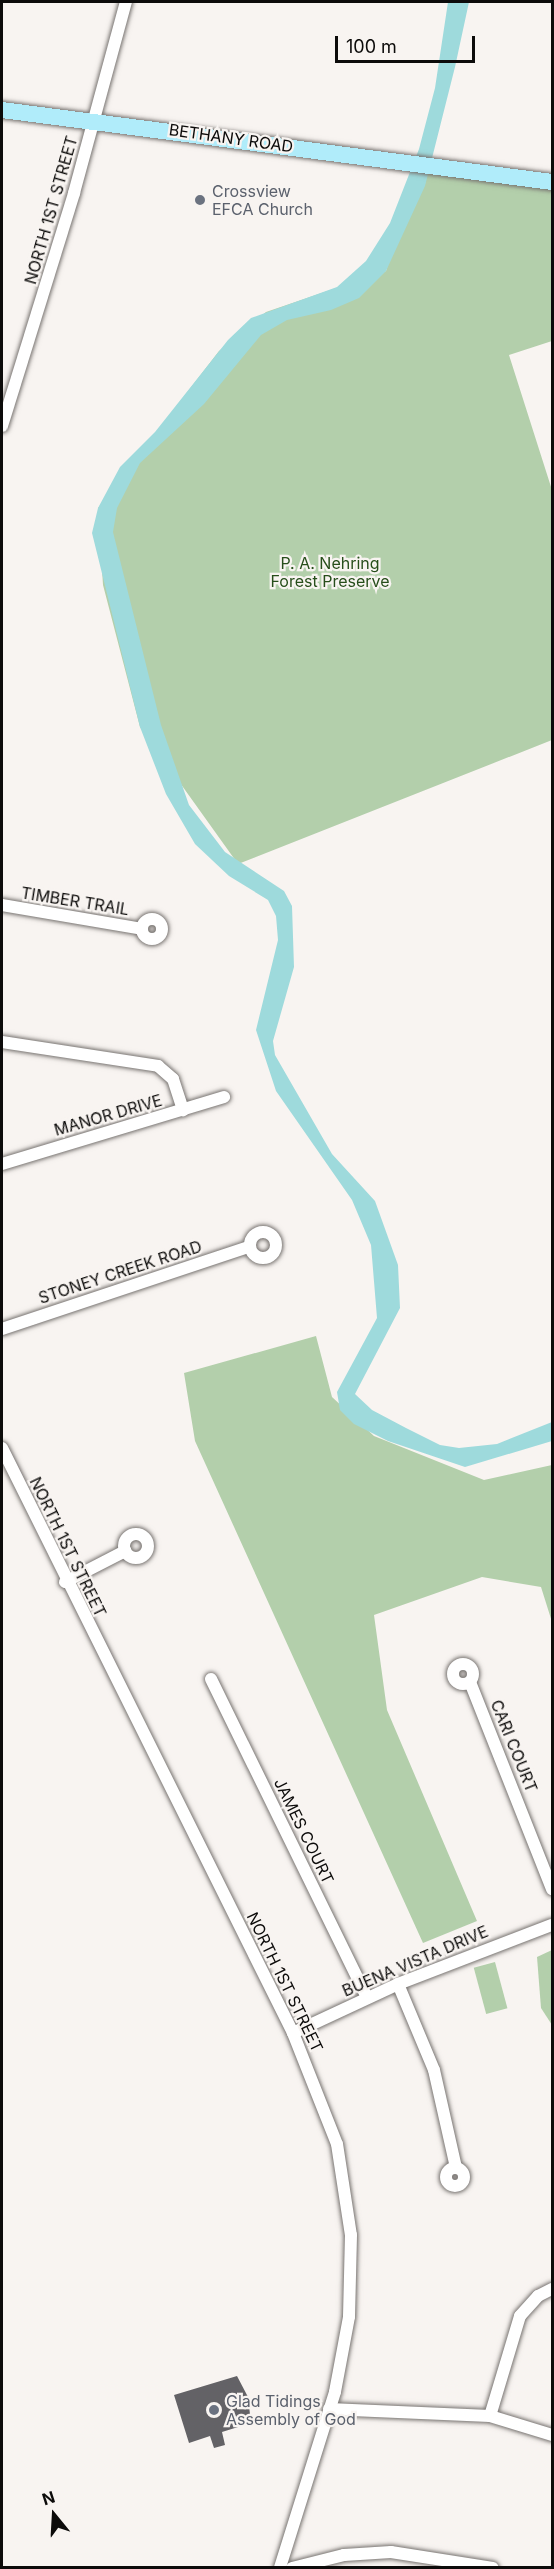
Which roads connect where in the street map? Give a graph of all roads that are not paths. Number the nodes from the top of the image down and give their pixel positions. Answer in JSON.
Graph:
{"nodes":[{"id":1,"x":126,"y":2,"type":"edge"},
{"id":2,"x":2,"y":110,"type":"edge"},
{"id":3,"x":93,"y":121,"type":"junction"},
{"id":4,"x":552,"y":182,"type":"edge"},
{"id":5,"x":2,"y":426,"type":"edge"},
{"id":6,"x":2,"y":906,"type":"edge"},
{"id":7,"x":142,"y":929,"type":"dead end"},
{"id":8,"x":2,"y":1042,"type":"edge"},
{"id":9,"x":224,"y":1097,"type":"dead end"},
{"id":10,"x":183,"y":1110,"type":"junction"},
{"id":11,"x":2,"y":1164,"type":"edge"},
{"id":12,"x":249,"y":1247,"type":"dead end"},
{"id":13,"x":2,"y":1329,"type":"edge"},
{"id":14,"x":2,"y":1448,"type":"edge"},
{"id":15,"x":125,"y":1551,"type":"dead end"},
{"id":16,"x":65,"y":1582,"type":"junction"},
{"id":17,"x":211,"y":1679,"type":"dead end"},
{"id":18,"x":470,"y":1682,"type":"dead end"},
{"id":19,"x":552,"y":1889,"type":"edge"},
{"id":20,"x":552,"y":1925,"type":"edge"},
{"id":21,"x":398,"y":1984,"type":"junction"},
{"id":22,"x":367,"y":1998,"type":"junction"},
{"id":23,"x":293,"y":2033,"type":"junction"},
{"id":24,"x":456,"y":2168,"type":"dead end"},
{"id":25,"x":552,"y":2289,"type":"edge"},
{"id":26,"x":329,"y":2409,"type":"junction"},
{"id":27,"x":489,"y":2416,"type":"junction"},
{"id":28,"x":552,"y":2435,"type":"edge"},
{"id":29,"x":280,"y":2568,"type":"edge"},
{"id":30,"x":292,"y":2568,"type":"edge"},
{"id":31,"x":493,"y":2568,"type":"edge"}],
"edges":[{"from":1,"to":3,"type":"street","name":"NORTH 1ST STREET"},
{"from":2,"to":3,"type":"main road","name":"BETHANY ROAD"},
{"from":3,"to":4,"type":"main road","name":"BETHANY ROAD"},
{"from":3,"to":5,"type":"street","name":"NORTH 1ST STREET"},
{"from":6,"to":7,"type":"street","name":"TIMBER TRAIL"},
{"from":8,"to":10,"type":"street"},
{"from":9,"to":10,"type":"street","name":"MANOR DRIVE"},
{"from":10,"to":11,"type":"street","name":"MANOR DRIVE"},
{"from":12,"to":13,"type":"street","name":"STONEY CREEK ROAD"},
{"from":14,"to":16,"type":"street","name":"NORTH 1ST STREET"},
{"from":15,"to":16,"type":"street"},
{"from":16,"to":23,"type":"street","name":"NORTH 1ST STREET"},
{"from":17,"to":22,"type":"street","name":"JAMES COURT"},
{"from":18,"to":19,"type":"street","name":"CARI COURT"},
{"from":20,"to":21,"type":"street","name":"BUENA VISTA DRIVE"},
{"from":21,"to":22,"type":"street","name":"BUENA VISTA DRIVE"},
{"from":21,"to":24,"type":"street"},
{"from":22,"to":23,"type":"street","name":"BUENA VISTA DRIVE"},
{"from":23,"to":26,"type":"street","name":"NORTH 1ST STREET"},
{"from":25,"to":27,"type":"street"},
{"from":26,"to":27,"type":"street"},
{"from":26,"to":29,"type":"street","name":"NORTH 1ST STREET"},
{"from":27,"to":28,"type":"street"},
{"from":30,"to":31,"type":"street"}]}
